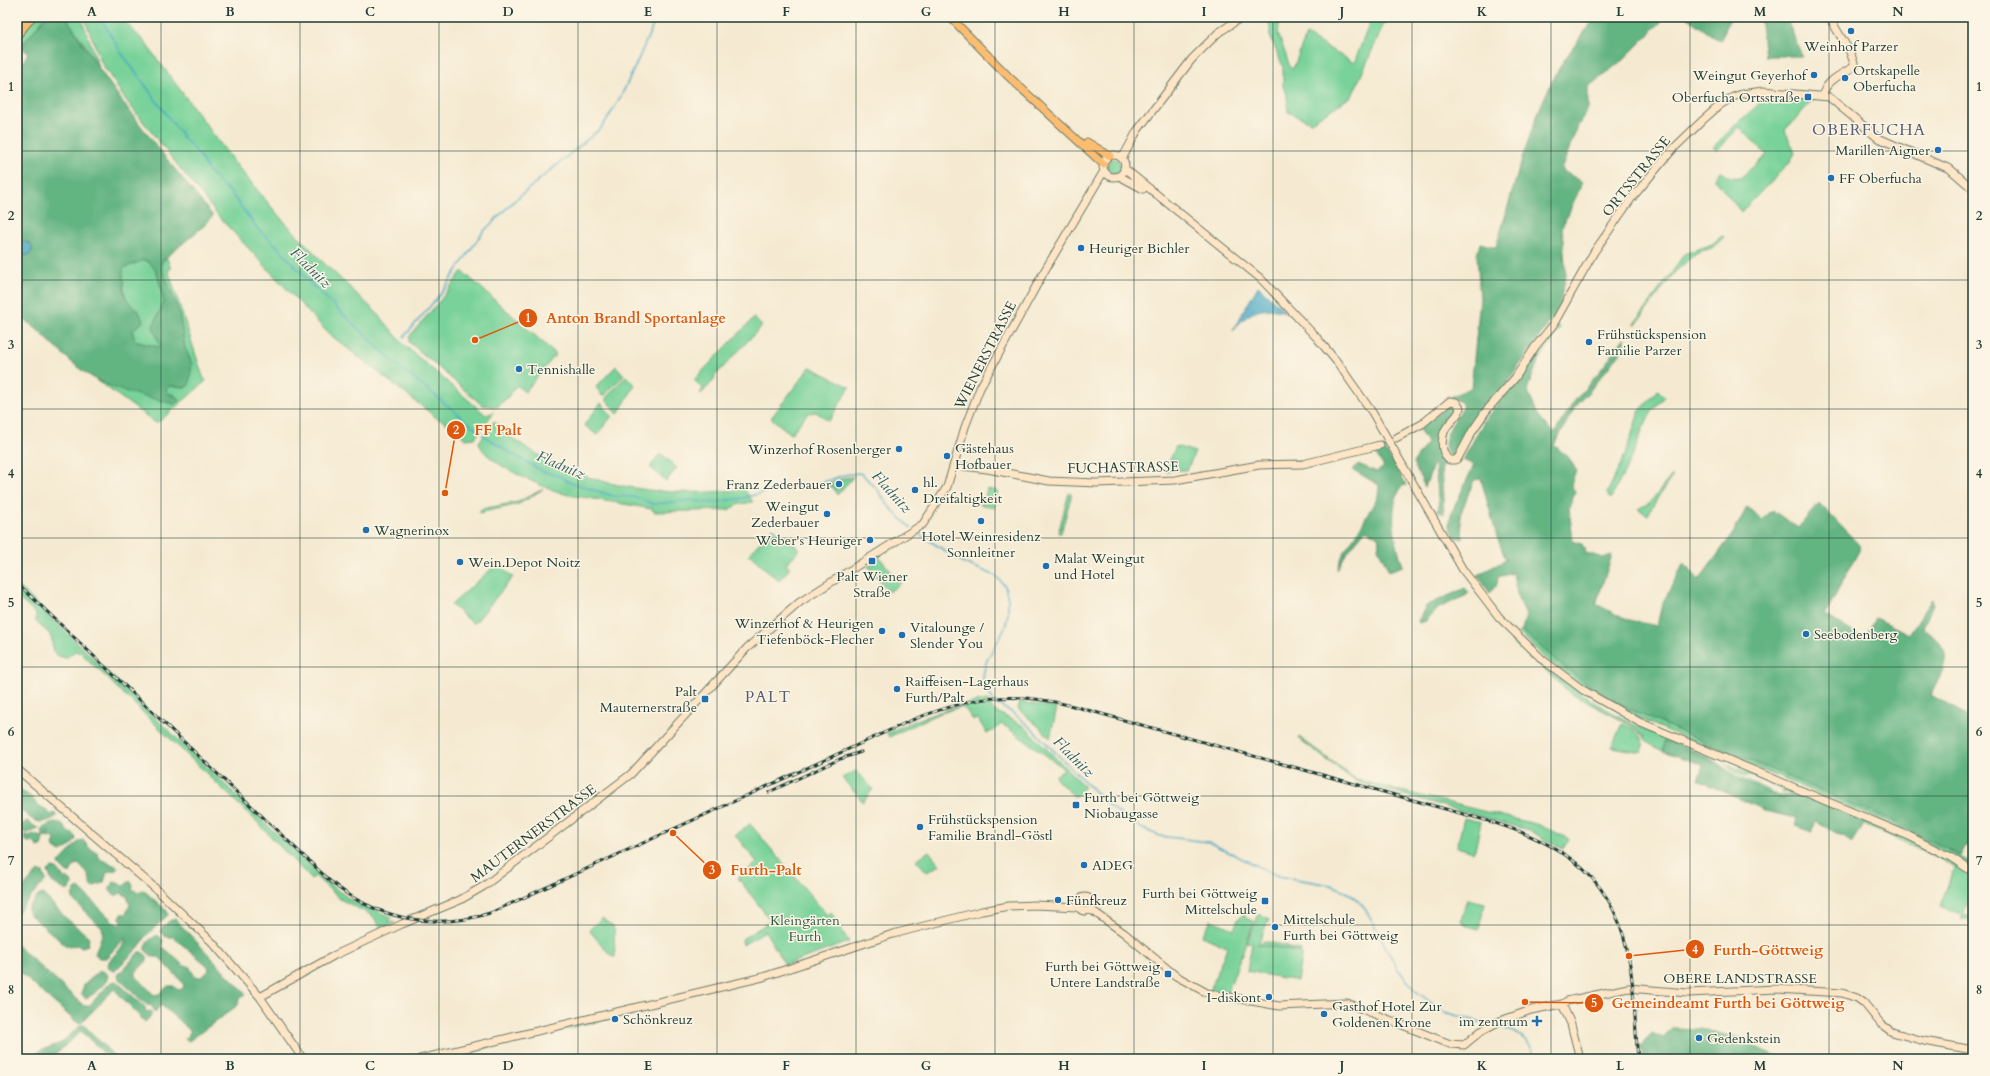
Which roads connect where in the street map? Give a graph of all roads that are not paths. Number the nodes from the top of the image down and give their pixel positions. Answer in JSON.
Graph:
{"nodes":[{"id":1,"x":31,"y":17,"type":"edge"},
{"id":2,"x":950,"y":17,"type":"edge"},
{"id":3,"x":1242,"y":17,"type":"edge"},
{"id":4,"x":1829,"y":17,"type":"edge"},
{"id":5,"x":17,"y":34,"type":"edge"},
{"id":6,"x":1823,"y":96,"type":"junction"},
{"id":7,"x":1061,"y":124,"type":"junction"},
{"id":8,"x":1116,"y":157,"type":"junction"},
{"id":9,"x":1104,"y":167,"type":"junction"},
{"id":10,"x":1124,"y":168,"type":"junction"},
{"id":11,"x":1110,"y":176,"type":"junction"},
{"id":12,"x":1119,"y":176,"type":"junction"},
{"id":13,"x":1973,"y":189,"type":"edge"},
{"id":14,"x":1162,"y":200,"type":"junction"},
{"id":15,"x":1078,"y":215,"type":"junction"},
{"id":16,"x":1396,"y":438,"type":"dead end"},
{"id":17,"x":1380,"y":445,"type":"dead end"},
{"id":18,"x":954,"y":465,"type":"junction"},
{"id":19,"x":775,"y":624,"type":"joint"},
{"id":20,"x":17,"y":769,"type":"edge"},
{"id":21,"x":1973,"y":872,"type":"edge"},
{"id":22,"x":1078,"y":907,"type":"junction"},
{"id":23,"x":1090,"y":909,"type":"junction"},
{"id":24,"x":260,"y":997,"type":"junction"},
{"id":25,"x":1562,"y":1004,"type":"junction"},
{"id":26,"x":296,"y":1047,"type":"junction"},
{"id":27,"x":1973,"y":1050,"type":"edge"},
{"id":28,"x":300,"y":1059,"type":"edge"},
{"id":29,"x":303,"y":1059,"type":"edge"},
{"id":30,"x":420,"y":1059,"type":"edge"},
{"id":31,"x":1580,"y":1059,"type":"edge"}],
"edges":[{"from":1,"to":5,"type":"highway"},
{"from":2,"to":7,"type":"main road"},
{"from":3,"to":8,"type":"street","name":"WIENERSTRASSE"},
{"from":4,"to":6,"type":"street"},
{"from":6,"to":13,"type":"street"},
{"from":6,"to":16,"type":"street","name":"ORTSSTRASSE"},
{"from":7,"to":8,"type":"main road"},
{"from":7,"to":9,"type":"main road"},
{"from":8,"to":9,"type":"street","name":"WIENERSTRASSE"},
{"from":8,"to":10,"type":"street"},
{"from":9,"to":11,"type":"street"},
{"from":9,"to":15,"type":"street","name":"WIENERSTRASSE"},
{"from":10,"to":12,"type":"street"},
{"from":10,"to":14,"type":"street"},
{"from":11,"to":12,"type":"street"},
{"from":11,"to":15,"type":"street","name":"WIENERSTRASSE"},
{"from":12,"to":14,"type":"street"},
{"from":14,"to":21,"type":"street"},
{"from":15,"to":18,"type":"street","name":"WIENERSTRASSE"},
{"from":17,"to":18,"type":"street","name":"FUCHASTRASSE"},
{"from":18,"to":19,"type":"street","name":"WIENERSTRASSE"},
{"from":19,"to":24,"type":"street","name":"MAUTERNERSTRASSE"},
{"from":20,"to":24,"type":"street"},
{"from":22,"to":23,"type":"street"},
{"from":22,"to":23,"type":"street"},
{"from":22,"to":30,"type":"street"},
{"from":23,"to":25,"type":"street","name":"OBERE LANDSTRASSE"},
{"from":24,"to":26,"type":"street"},
{"from":25,"to":27,"type":"street","name":"OBERE LANDSTRASSE"},
{"from":25,"to":31,"type":"street"},
{"from":26,"to":28,"type":"street"},
{"from":26,"to":29,"type":"street"}]}
